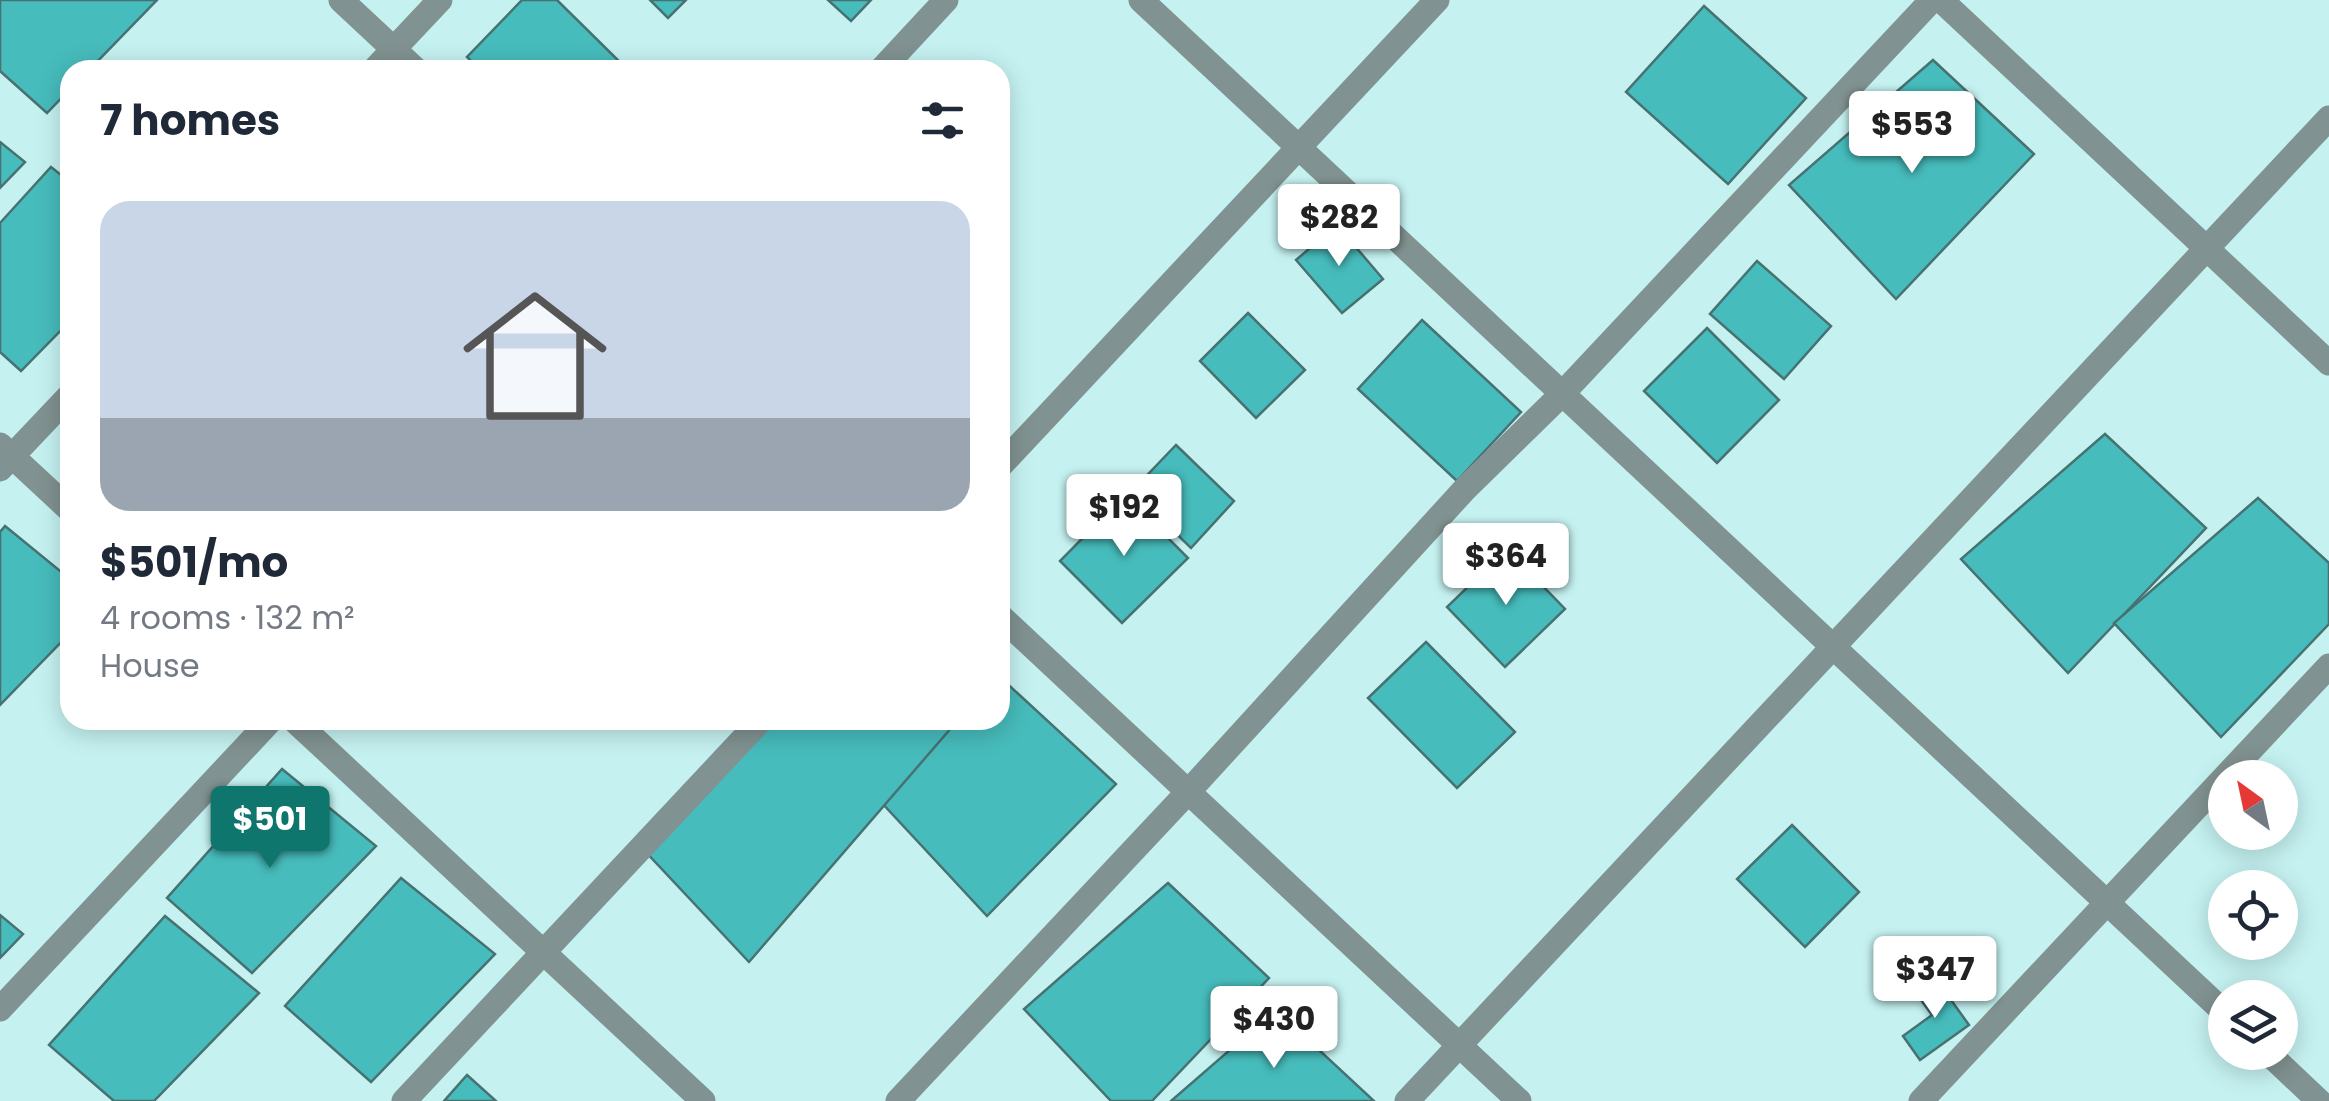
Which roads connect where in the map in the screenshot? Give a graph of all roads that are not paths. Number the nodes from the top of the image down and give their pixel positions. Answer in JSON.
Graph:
{"nodes":[{"id":1,"x":341,"y":0,"type":"edge"},
{"id":2,"x":440,"y":0,"type":"edge"},
{"id":3,"x":946,"y":0,"type":"edge"},
{"id":4,"x":1141,"y":0,"type":"edge"},
{"id":5,"x":1438,"y":0,"type":"edge"},
{"id":6,"x":1932,"y":0,"type":"edge"},
{"id":7,"x":1940,"y":0,"type":"edge"},
{"id":8,"x":394,"y":49,"type":"junction"},
{"id":9,"x":384,"y":60,"type":"edge"},
{"id":10,"x":406,"y":60,"type":"edge"},
{"id":11,"x":890,"y":60,"type":"edge"},
{"id":12,"x":2329,"y":118,"type":"edge"},
{"id":13,"x":1299,"y":148,"type":"junction"},
{"id":14,"x":2207,"y":249,"type":"junction"},
{"id":15,"x":2329,"y":363,"type":"edge"},
{"id":16,"x":1562,"y":394,"type":"junction"},
{"id":17,"x":60,"y":404,"type":"edge"},
{"id":18,"x":1010,"y":455,"type":"edge"},
{"id":19,"x":4,"y":457,"type":"edge"},
{"id":20,"x":60,"y":502,"type":"edge"},
{"id":21,"x":1010,"y":625,"type":"edge"},
{"id":22,"x":1833,"y":647,"type":"junction"},
{"id":23,"x":2329,"y":666,"type":"edge"},
{"id":24,"x":261,"y":730,"type":"edge"},
{"id":25,"x":305,"y":730,"type":"edge"},
{"id":26,"x":752,"y":730,"type":"edge"},
{"id":27,"x":1188,"y":792,"type":"junction"},
{"id":28,"x":2107,"y":903,"type":"junction"},
{"id":29,"x":544,"y":952,"type":"junction"},
{"id":30,"x":2208,"y":997,"type":"edge"},
{"id":31,"x":0,"y":1008,"type":"edge"},
{"id":32,"x":1459,"y":1046,"type":"junction"},
{"id":33,"x":2286,"y":1070,"type":"edge"},
{"id":34,"x":404,"y":1101,"type":"edge"},
{"id":35,"x":702,"y":1101,"type":"edge"},
{"id":36,"x":898,"y":1101,"type":"edge"},
{"id":37,"x":1407,"y":1101,"type":"edge"},
{"id":38,"x":1519,"y":1101,"type":"edge"},
{"id":39,"x":1921,"y":1101,"type":"edge"},
{"id":40,"x":2319,"y":1101,"type":"edge"}],
"edges":[{"from":1,"to":8,"type":"street"},
{"from":2,"to":8,"type":"street"},
{"from":3,"to":11,"type":"street"},
{"from":4,"to":13,"type":"street"},
{"from":5,"to":13,"type":"street"},
{"from":6,"to":16,"type":"street"},
{"from":7,"to":14,"type":"street"},
{"from":8,"to":9,"type":"street"},
{"from":8,"to":10,"type":"street"},
{"from":12,"to":14,"type":"street"},
{"from":13,"to":16,"type":"street"},
{"from":13,"to":18,"type":"street"},
{"from":14,"to":15,"type":"street"},
{"from":14,"to":22,"type":"street"},
{"from":16,"to":22,"type":"street"},
{"from":16,"to":27,"type":"street"},
{"from":17,"to":19,"type":"street"},
{"from":19,"to":20,"type":"street"},
{"from":21,"to":27,"type":"street"},
{"from":22,"to":28,"type":"street"},
{"from":22,"to":32,"type":"street"},
{"from":23,"to":28,"type":"street"},
{"from":24,"to":31,"type":"street"},
{"from":25,"to":29,"type":"street"},
{"from":26,"to":29,"type":"street"},
{"from":27,"to":32,"type":"street"},
{"from":27,"to":36,"type":"street"},
{"from":28,"to":30,"type":"street"},
{"from":28,"to":39,"type":"street"},
{"from":29,"to":34,"type":"street"},
{"from":29,"to":35,"type":"street"},
{"from":32,"to":37,"type":"street"},
{"from":32,"to":38,"type":"street"},
{"from":33,"to":40,"type":"street"}]}
